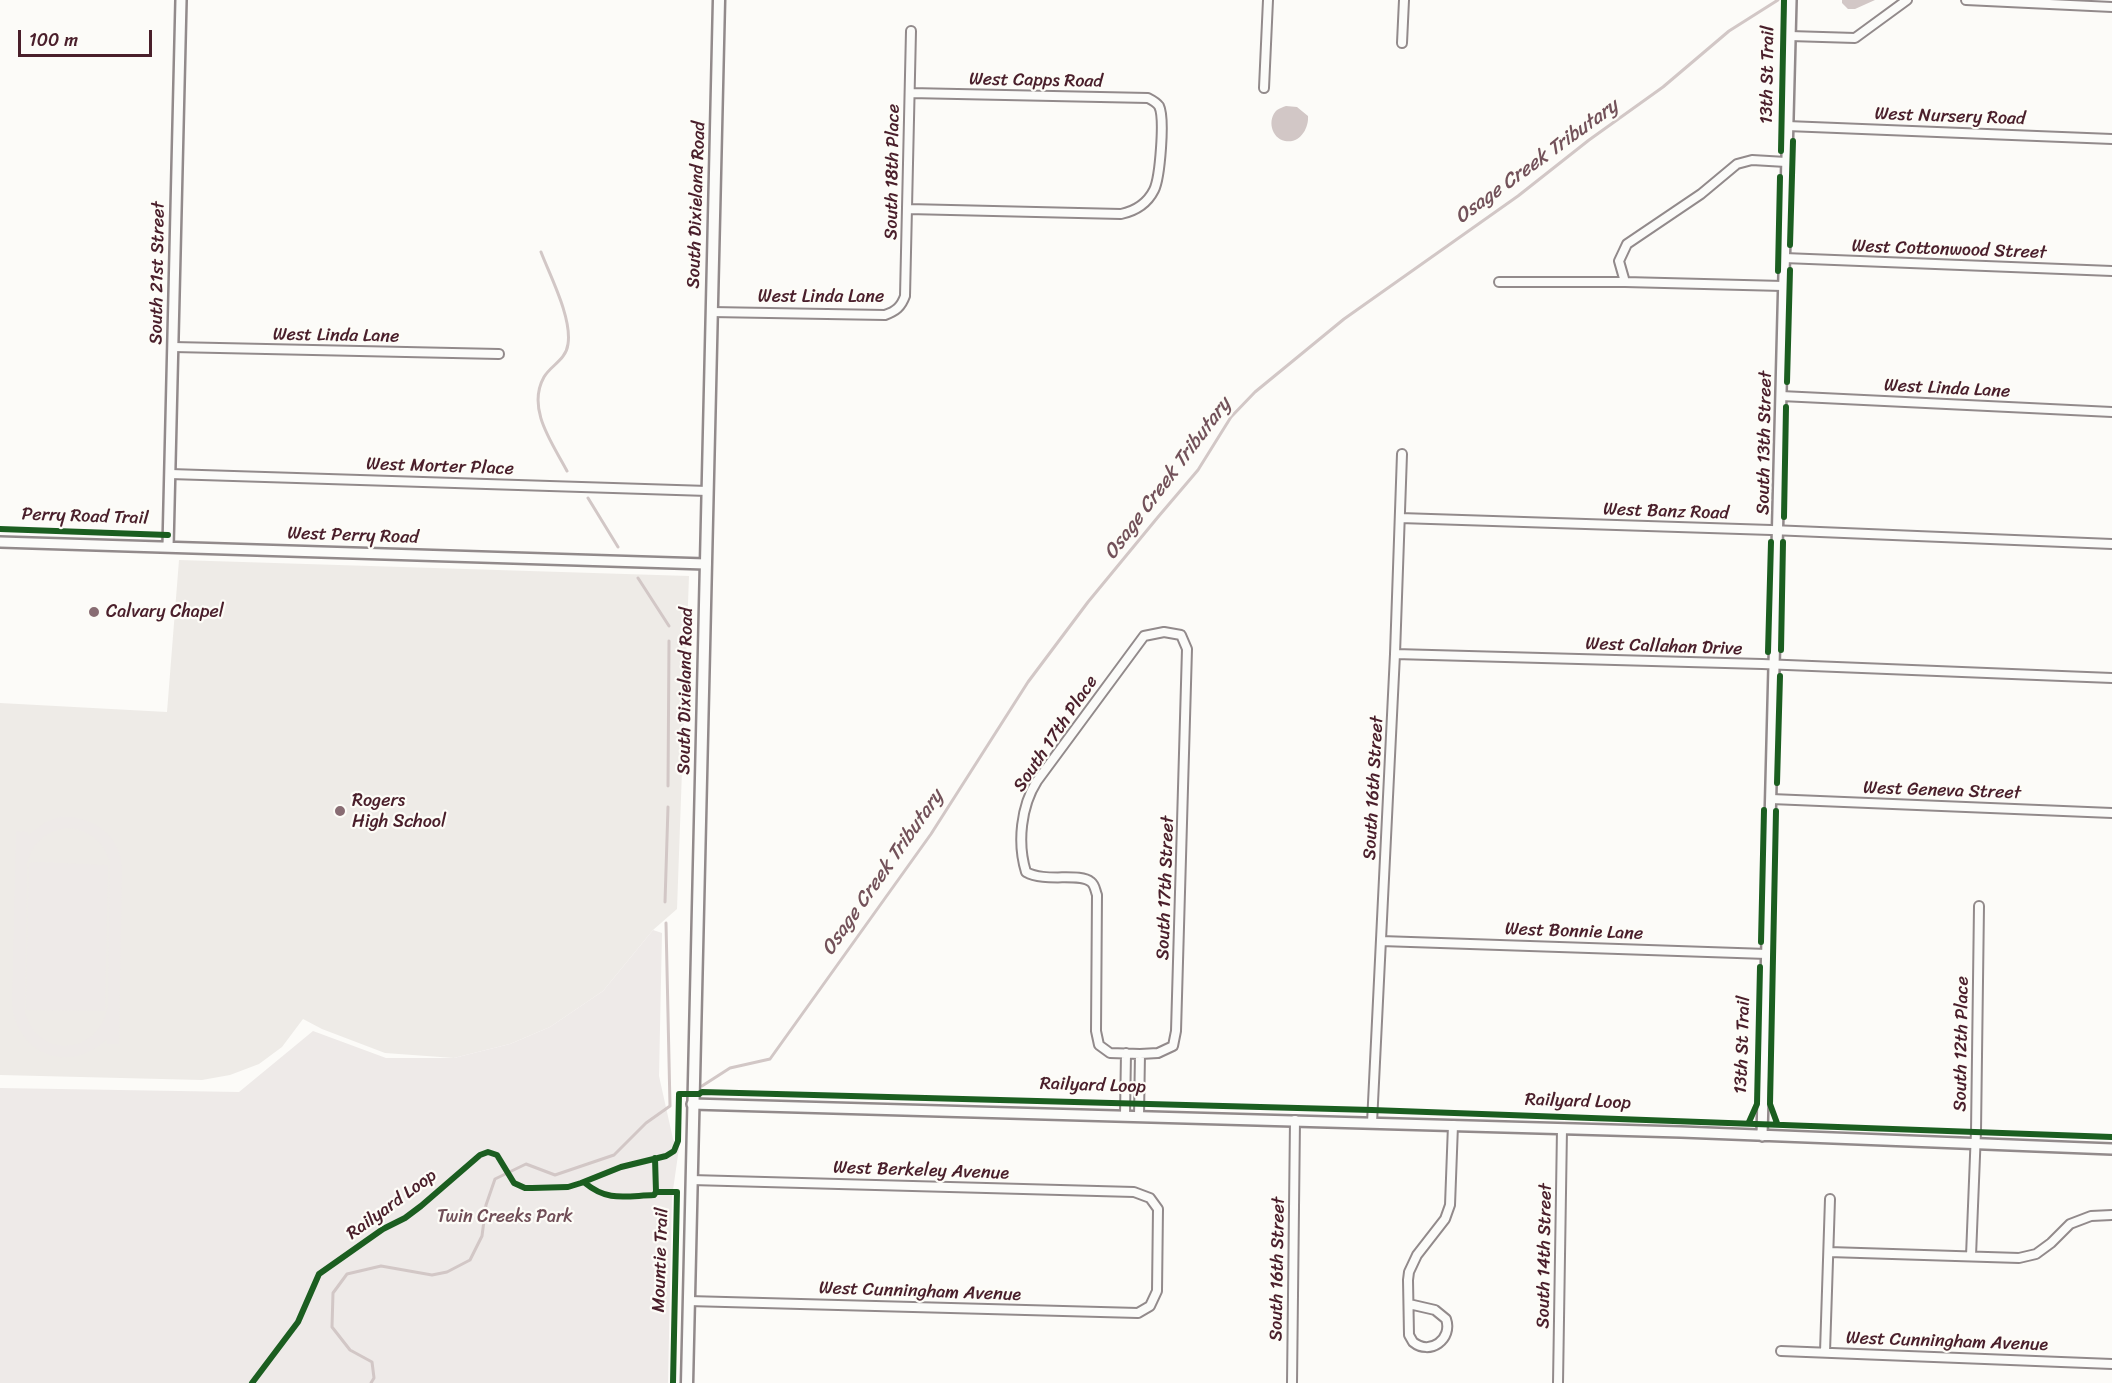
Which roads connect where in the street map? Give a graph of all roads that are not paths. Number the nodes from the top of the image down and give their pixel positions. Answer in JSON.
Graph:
{"nodes":[{"id":1,"x":181,"y":0,"type":"edge"},
{"id":2,"x":719,"y":0,"type":"edge"},
{"id":3,"x":1268,"y":0,"type":"edge"},
{"id":4,"x":1404,"y":0,"type":"edge"},
{"id":5,"x":1791,"y":0,"type":"edge"},
{"id":6,"x":1907,"y":0,"type":"edge"},
{"id":7,"x":1966,"y":0,"type":"edge"},
{"id":8,"x":2112,"y":7,"type":"edge"},
{"id":9,"x":911,"y":31,"type":"dead end"},
{"id":10,"x":1790,"y":36,"type":"junction"},
{"id":11,"x":1402,"y":43,"type":"dead end"},
{"id":12,"x":1264,"y":88,"type":"dead end"},
{"id":13,"x":910,"y":93,"type":"junction"},
{"id":14,"x":1787,"y":126,"type":"junction"},
{"id":15,"x":2112,"y":139,"type":"edge"},
{"id":16,"x":1786,"y":162,"type":"junction"},
{"id":17,"x":908,"y":209,"type":"junction"},
{"id":18,"x":1784,"y":258,"type":"junction"},
{"id":19,"x":2112,"y":271,"type":"edge"},
{"id":20,"x":1499,"y":282,"type":"dead end"},
{"id":21,"x":1625,"y":282,"type":"junction"},
{"id":22,"x":1784,"y":286,"type":"junction"},
{"id":23,"x":896,"y":311,"type":"joint"},
{"id":24,"x":711,"y":312,"type":"junction"},
{"id":25,"x":173,"y":347,"type":"junction"},
{"id":26,"x":499,"y":354,"type":"dead end"},
{"id":27,"x":1781,"y":396,"type":"junction"},
{"id":28,"x":2112,"y":412,"type":"edge"},
{"id":29,"x":1402,"y":454,"type":"dead end"},
{"id":30,"x":170,"y":474,"type":"junction"},
{"id":31,"x":708,"y":491,"type":"junction"},
{"id":32,"x":1400,"y":518,"type":"junction"},
{"id":33,"x":1778,"y":530,"type":"junction"},
{"id":34,"x":0,"y":543,"type":"edge"},
{"id":35,"x":2112,"y":544,"type":"edge"},
{"id":36,"x":168,"y":547,"type":"junction"},
{"id":37,"x":706,"y":564,"type":"junction"},
{"id":38,"x":1180,"y":634,"type":"joint"},
{"id":39,"x":1395,"y":654,"type":"junction"},
{"id":40,"x":1774,"y":665,"type":"junction"},
{"id":41,"x":2112,"y":678,"type":"edge"},
{"id":42,"x":1771,"y":799,"type":"junction"},
{"id":43,"x":2112,"y":813,"type":"edge"},
{"id":44,"x":1979,"y":906,"type":"dead end"},
{"id":45,"x":1381,"y":941,"type":"junction"},
{"id":46,"x":1767,"y":954,"type":"junction"},
{"id":47,"x":1126,"y":1053,"type":"junction"},
{"id":48,"x":1140,"y":1054,"type":"junction"},
{"id":49,"x":692,"y":1104,"type":"junction"},
{"id":50,"x":1125,"y":1115,"type":"junction"},
{"id":51,"x":1139,"y":1116,"type":"junction"},
{"id":52,"x":1295,"y":1120,"type":"junction"},
{"id":53,"x":1372,"y":1123,"type":"junction"},
{"id":54,"x":1453,"y":1125,"type":"junction"},
{"id":55,"x":1562,"y":1129,"type":"junction"},
{"id":56,"x":1762,"y":1136,"type":"junction"},
{"id":57,"x":1975,"y":1144,"type":"junction"},
{"id":58,"x":2112,"y":1149,"type":"edge"},
{"id":59,"x":691,"y":1180,"type":"junction"},
{"id":60,"x":1830,"y":1199,"type":"dead end"},
{"id":61,"x":2112,"y":1215,"type":"edge"},
{"id":62,"x":1829,"y":1252,"type":"junction"},
{"id":63,"x":1971,"y":1256,"type":"junction"},
{"id":64,"x":688,"y":1300,"type":"junction"},
{"id":65,"x":1409,"y":1304,"type":"junction"},
{"id":66,"x":1150,"y":1306,"type":"joint"},
{"id":67,"x":1781,"y":1351,"type":"dead end"},
{"id":68,"x":1825,"y":1352,"type":"junction"},
{"id":69,"x":2112,"y":1364,"type":"edge"},
{"id":70,"x":687,"y":1383,"type":"edge"},
{"id":71,"x":1292,"y":1383,"type":"edge"},
{"id":72,"x":1558,"y":1383,"type":"edge"}],
"edges":[{"from":1,"to":25,"type":"street","name":"South 21st Street"},
{"from":2,"to":24,"type":"main road","name":"South Dixieland Road"},
{"from":3,"to":12,"type":"street"},
{"from":4,"to":11,"type":"street"},
{"from":5,"to":10,"type":"street","name":"South 13th Street"},
{"from":6,"to":10,"type":"street"},
{"from":7,"to":8,"type":"street"},
{"from":9,"to":13,"type":"street","name":"South 18th Place"},
{"from":10,"to":14,"type":"street","name":"South 13th Street"},
{"from":13,"to":17,"type":"street","name":"South 18th Place"},
{"from":13,"to":17,"type":"street","name":"West Capps Road"},
{"from":14,"to":15,"type":"street","name":"West Nursery Road"},
{"from":14,"to":16,"type":"street","name":"South 13th Street"},
{"from":16,"to":18,"type":"street","name":"South 13th Street"},
{"from":16,"to":21,"type":"street"},
{"from":17,"to":23,"type":"street","name":"South 18th Place"},
{"from":18,"to":19,"type":"street","name":"West Cottonwood Street"},
{"from":18,"to":22,"type":"street","name":"South 13th Street"},
{"from":20,"to":21,"type":"street"},
{"from":21,"to":22,"type":"street"},
{"from":22,"to":27,"type":"street","name":"South 13th Street"},
{"from":23,"to":24,"type":"street","name":"West Linda Lane"},
{"from":24,"to":31,"type":"main road","name":"South Dixieland Road"},
{"from":25,"to":26,"type":"street","name":"West Linda Lane"},
{"from":25,"to":30,"type":"street","name":"South 21st Street"},
{"from":27,"to":28,"type":"street","name":"West Linda Lane"},
{"from":27,"to":33,"type":"street","name":"South 13th Street"},
{"from":29,"to":32,"type":"street","name":"South 16th Street"},
{"from":30,"to":31,"type":"street","name":"West Morter Place"},
{"from":30,"to":36,"type":"street","name":"South 21st Street"},
{"from":31,"to":37,"type":"main road","name":"South Dixieland Road"},
{"from":32,"to":33,"type":"street","name":"West Banz Road"},
{"from":32,"to":39,"type":"street","name":"South 16th Street"},
{"from":33,"to":35,"type":"street","name":"West Banz Road"},
{"from":33,"to":40,"type":"street","name":"South 13th Street"},
{"from":34,"to":36,"type":"street","name":"West Perry Road"},
{"from":36,"to":37,"type":"street","name":"West Perry Road"},
{"from":37,"to":49,"type":"main road","name":"South Dixieland Road"},
{"from":38,"to":47,"type":"street","name":"South 17th Place"},
{"from":38,"to":48,"type":"street","name":"South 17th Street"},
{"from":39,"to":40,"type":"street","name":"West Callahan Drive"},
{"from":39,"to":45,"type":"street","name":"South 16th Street"},
{"from":40,"to":41,"type":"street","name":"West Callahan Drive"},
{"from":40,"to":42,"type":"street","name":"South 13th Street"},
{"from":42,"to":43,"type":"street","name":"West Geneva Street"},
{"from":42,"to":46,"type":"street","name":"South 13th Street"},
{"from":44,"to":57,"type":"street","name":"South 12th Place"},
{"from":45,"to":46,"type":"street","name":"West Bonnie Lane"},
{"from":45,"to":53,"type":"street","name":"South 16th Street"},
{"from":46,"to":56,"type":"street","name":"South 13th Street"},
{"from":47,"to":48,"type":"street","name":"South 17th Place"},
{"from":47,"to":50,"type":"street"},
{"from":48,"to":51,"type":"street"},
{"from":49,"to":50,"type":"street"},
{"from":49,"to":59,"type":"main road","name":"South Dixieland Road"},
{"from":50,"to":51,"type":"street"},
{"from":51,"to":52,"type":"street"},
{"from":52,"to":53,"type":"street"},
{"from":52,"to":71,"type":"street","name":"South 16th Street"},
{"from":53,"to":54,"type":"street"},
{"from":54,"to":55,"type":"street"},
{"from":54,"to":65,"type":"street"},
{"from":55,"to":56,"type":"street"},
{"from":55,"to":72,"type":"street","name":"South 14th Street"},
{"from":56,"to":57,"type":"street"},
{"from":57,"to":58,"type":"street"},
{"from":57,"to":63,"type":"street","name":"South 12th Place"},
{"from":59,"to":64,"type":"main road","name":"South Dixieland Road"},
{"from":59,"to":66,"type":"street","name":"West Berkeley Avenue"},
{"from":60,"to":62,"type":"street"},
{"from":61,"to":63,"type":"street"},
{"from":62,"to":63,"type":"street"},
{"from":62,"to":68,"type":"street"},
{"from":64,"to":66,"type":"street","name":"West Cunningham Avenue"},
{"from":64,"to":70,"type":"main road","name":"South Dixieland Road"},
{"from":65,"to":65,"type":"street"},
{"from":67,"to":68,"type":"street","name":"West Cunningham Avenue"},
{"from":68,"to":69,"type":"street","name":"West Cunningham Avenue"}]}
